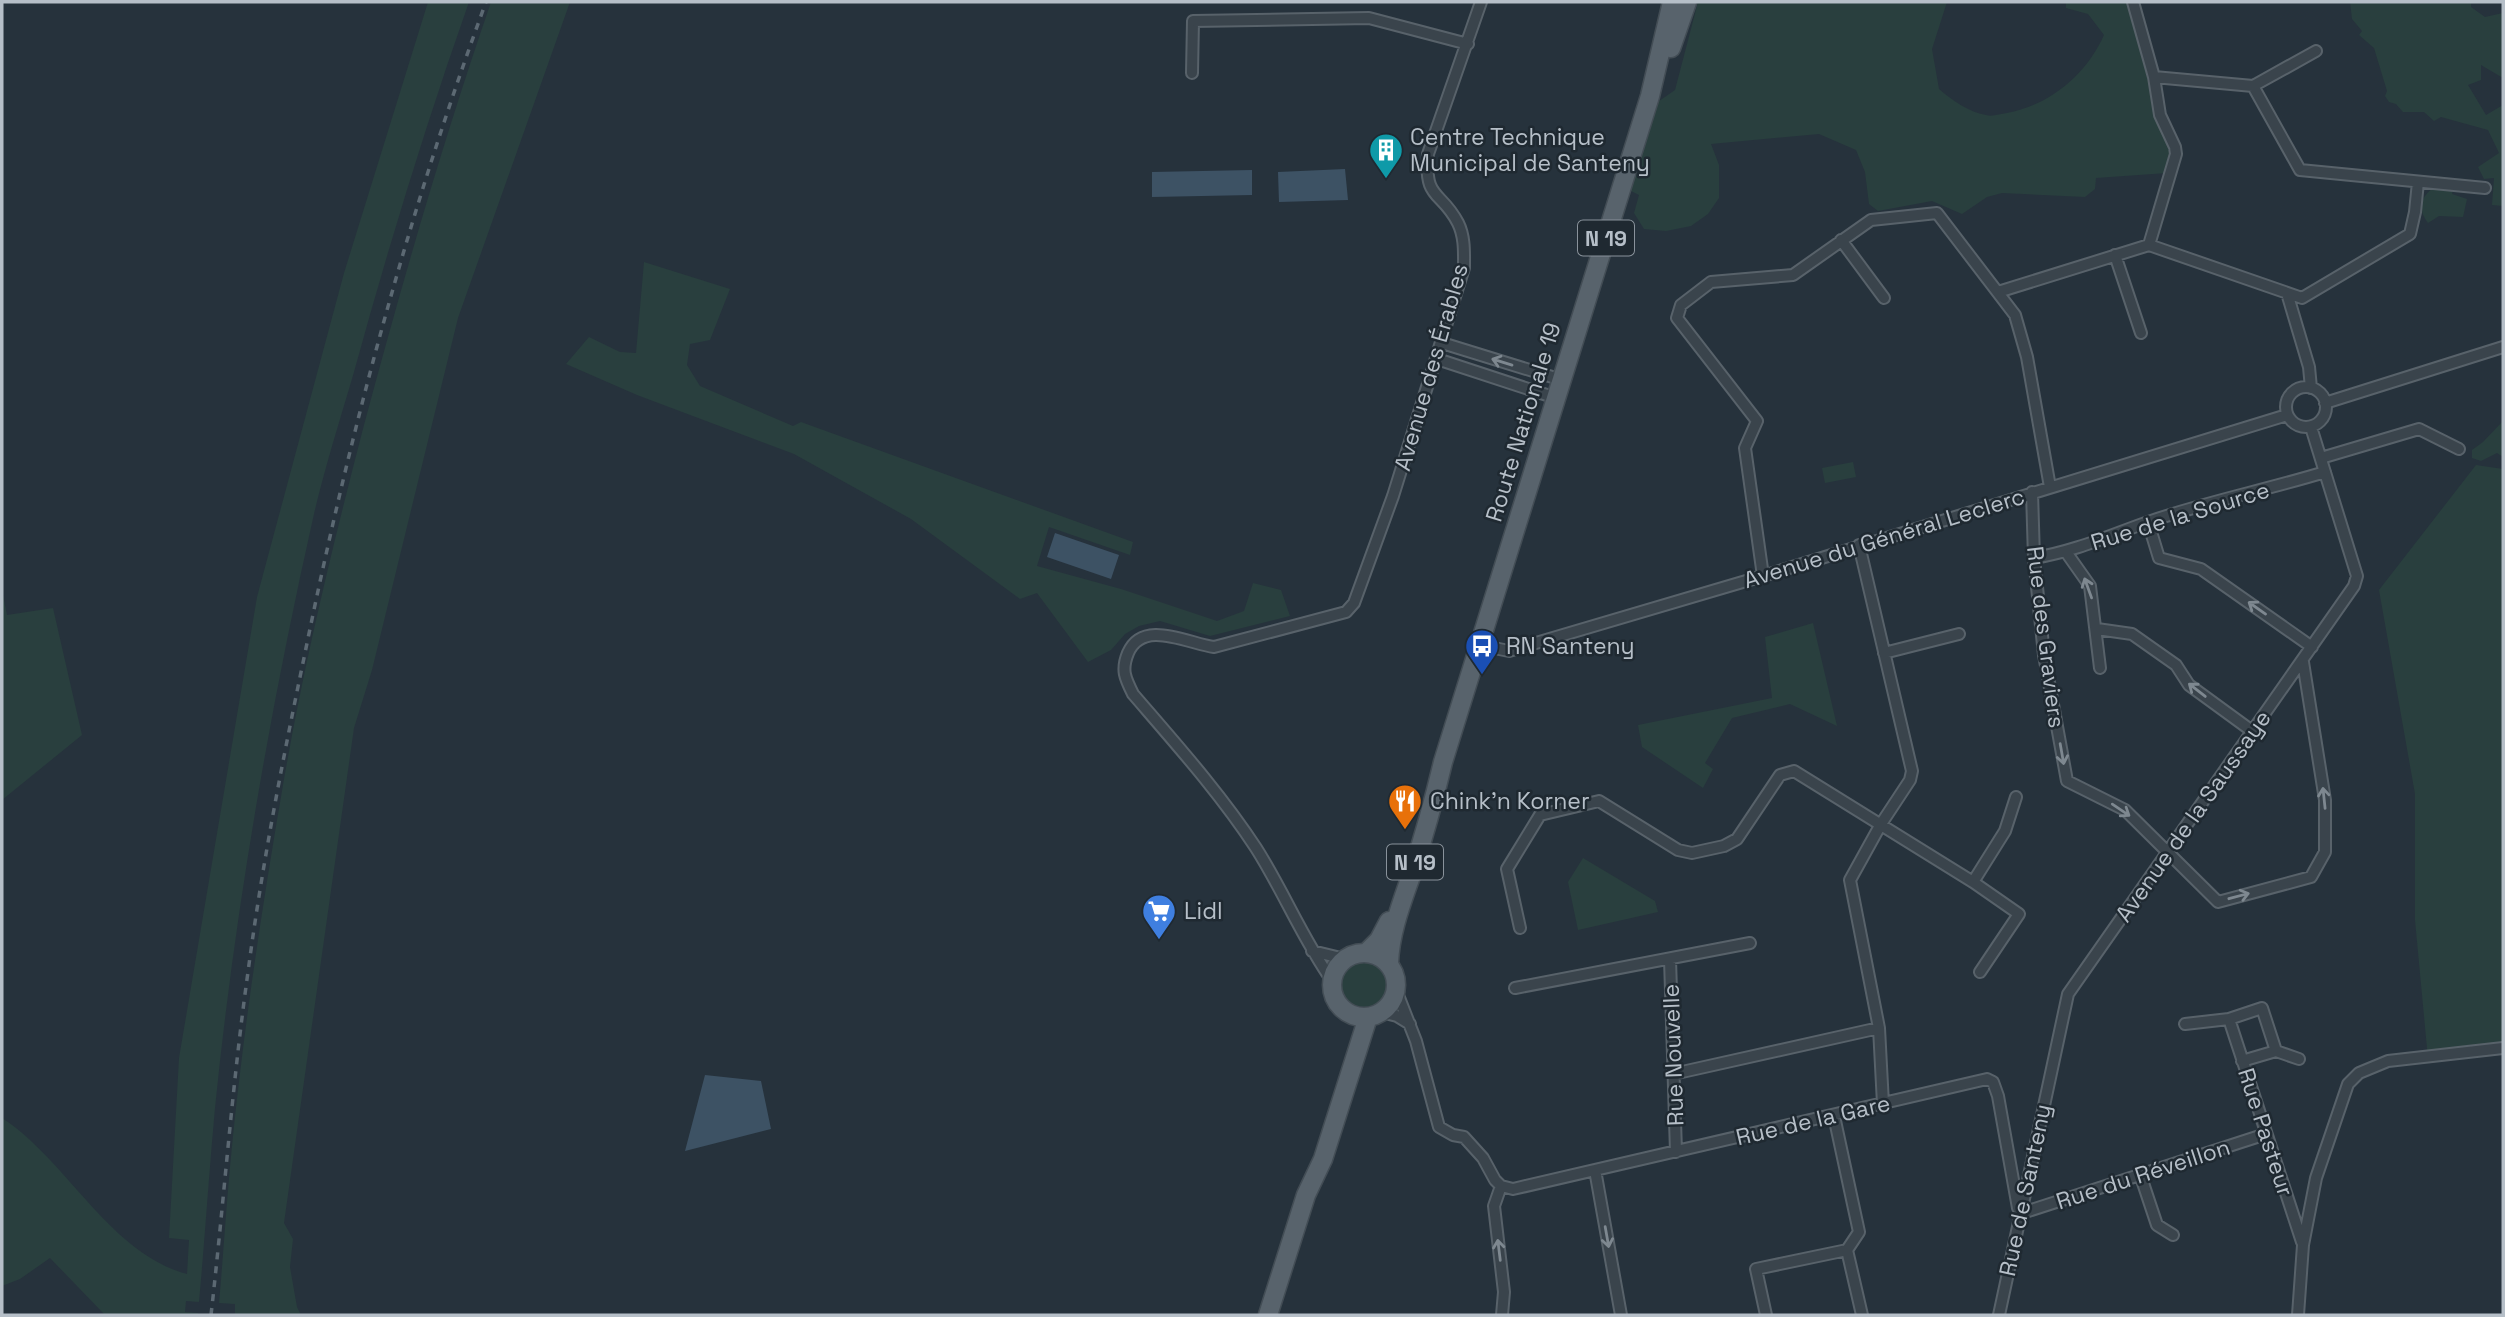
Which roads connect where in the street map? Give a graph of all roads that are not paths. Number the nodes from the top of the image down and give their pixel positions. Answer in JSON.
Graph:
{"nodes":[{"id":1,"x":1481,"y":2,"type":"edge"},
{"id":2,"x":1672,"y":2,"type":"edge"},
{"id":3,"x":1687,"y":2,"type":"edge"},
{"id":4,"x":2133,"y":2,"type":"edge"},
{"id":5,"x":1468,"y":44,"type":"junction"},
{"id":6,"x":2316,"y":51,"type":"dead end"},
{"id":7,"x":1192,"y":73,"type":"dead end"},
{"id":8,"x":2154,"y":76,"type":"junction"},
{"id":9,"x":2253,"y":86,"type":"junction"},
{"id":10,"x":1650,"y":96,"type":"junction"},
{"id":11,"x":2417,"y":182,"type":"junction"},
{"id":12,"x":2485,"y":188,"type":"dead end"},
{"id":13,"x":1841,"y":240,"type":"junction"},
{"id":14,"x":2149,"y":245,"type":"junction"},
{"id":15,"x":2115,"y":255,"type":"junction"},
{"id":16,"x":1998,"y":292,"type":"junction"},
{"id":17,"x":2287,"y":293,"type":"junction"},
{"id":18,"x":1884,"y":298,"type":"dead end"},
{"id":19,"x":2141,"y":332,"type":"dead end"},
{"id":20,"x":1442,"y":343,"type":"junction"},
{"id":21,"x":2503,"y":347,"type":"edge"},
{"id":22,"x":1437,"y":359,"type":"junction"},
{"id":23,"x":2311,"y":388,"type":"junction"},
{"id":24,"x":1559,"y":389,"type":"junction"},
{"id":25,"x":2325,"y":403,"type":"junction"},
{"id":26,"x":2287,"y":415,"type":"junction"},
{"id":27,"x":2311,"y":427,"type":"junction"},
{"id":28,"x":2459,"y":449,"type":"dead end"},
{"id":29,"x":2321,"y":458,"type":"junction"},
{"id":30,"x":2325,"y":472,"type":"junction"},
{"id":31,"x":2050,"y":487,"type":"junction"},
{"id":32,"x":2032,"y":492,"type":"junction"},
{"id":33,"x":2148,"y":522,"type":"junction"},
{"id":34,"x":1859,"y":545,"type":"junction"},
{"id":35,"x":2066,"y":552,"type":"junction"},
{"id":36,"x":2034,"y":558,"type":"junction"},
{"id":37,"x":1763,"y":576,"type":"junction"},
{"id":38,"x":2097,"y":629,"type":"junction"},
{"id":39,"x":1959,"y":634,"type":"dead end"},
{"id":40,"x":1479,"y":645,"type":"junction"},
{"id":41,"x":2312,"y":647,"type":"junction"},
{"id":42,"x":1884,"y":653,"type":"junction"},
{"id":43,"x":2303,"y":662,"type":"junction"},
{"id":44,"x":2100,"y":668,"type":"dead end"},
{"id":45,"x":2252,"y":731,"type":"junction"},
{"id":46,"x":1443,"y":762,"type":"junction"},
{"id":47,"x":2016,"y":797,"type":"dead end"},
{"id":48,"x":1881,"y":824,"type":"junction"},
{"id":49,"x":2167,"y":853,"type":"junction"},
{"id":50,"x":1973,"y":882,"type":"junction"},
{"id":51,"x":1520,"y":928,"type":"dead end"},
{"id":52,"x":1750,"y":943,"type":"dead end"},
{"id":53,"x":1312,"y":951,"type":"junction"},
{"id":54,"x":1367,"y":953,"type":"junction"},
{"id":55,"x":1670,"y":958,"type":"junction"},
{"id":56,"x":1345,"y":959,"type":"junction"},
{"id":57,"x":1389,"y":963,"type":"junction"},
{"id":58,"x":1980,"y":972,"type":"dead end"},
{"id":59,"x":1333,"y":982,"type":"junction"},
{"id":60,"x":1515,"y":988,"type":"dead end"},
{"id":61,"x":1396,"y":990,"type":"junction"},
{"id":62,"x":1348,"y":1013,"type":"junction"},
{"id":63,"x":1375,"y":1014,"type":"junction"},
{"id":64,"x":2229,"y":1019,"type":"junction"},
{"id":65,"x":1410,"y":1024,"type":"junction"},
{"id":66,"x":2185,"y":1024,"type":"dead end"},
{"id":67,"x":1879,"y":1028,"type":"junction"},
{"id":68,"x":2503,"y":1048,"type":"edge"},
{"id":69,"x":2276,"y":1051,"type":"junction"},
{"id":70,"x":2299,"y":1059,"type":"dead end"},
{"id":71,"x":2242,"y":1061,"type":"junction"},
{"id":72,"x":2051,"y":1066,"type":"joint"},
{"id":73,"x":1672,"y":1074,"type":"junction"},
{"id":74,"x":1883,"y":1104,"type":"junction"},
{"id":75,"x":1833,"y":1116,"type":"junction"},
{"id":76,"x":2266,"y":1134,"type":"junction"},
{"id":77,"x":1676,"y":1152,"type":"junction"},
{"id":78,"x":1595,"y":1170,"type":"junction"},
{"id":79,"x":2140,"y":1174,"type":"junction"},
{"id":80,"x":1501,"y":1186,"type":"junction"},
{"id":81,"x":1306,"y":1195,"type":"junction"},
{"id":82,"x":2019,"y":1214,"type":"junction"},
{"id":83,"x":2173,"y":1235,"type":"dead end"},
{"id":84,"x":2303,"y":1245,"type":"junction"},
{"id":85,"x":1847,"y":1250,"type":"junction"},
{"id":86,"x":1268,"y":1315,"type":"edge"},
{"id":87,"x":1502,"y":1315,"type":"edge"},
{"id":88,"x":1621,"y":1315,"type":"edge"},
{"id":89,"x":1766,"y":1315,"type":"edge"},
{"id":90,"x":1862,"y":1315,"type":"edge"},
{"id":91,"x":1999,"y":1315,"type":"edge"},
{"id":92,"x":2298,"y":1315,"type":"edge"}],
"edges":[{"from":1,"to":5,"type":"street","name":"Avenue des Érables"},
{"from":2,"to":10,"type":"main road","name":"Route Nationale 19","number":"N 19"},
{"from":3,"to":10,"type":"main road","name":"Route Nationale 19","number":"N 19"},
{"from":4,"to":8,"type":"street"},
{"from":5,"to":7,"type":"street"},
{"from":5,"to":20,"type":"street","name":"Avenue des Érables"},
{"from":6,"to":9,"type":"street"},
{"from":8,"to":9,"type":"street"},
{"from":8,"to":14,"type":"street"},
{"from":9,"to":11,"type":"street"},
{"from":10,"to":24,"type":"main road","name":"Route Nationale 19","number":"N 19"},
{"from":11,"to":12,"type":"street"},
{"from":11,"to":17,"type":"street"},
{"from":13,"to":16,"type":"street"},
{"from":13,"to":18,"type":"street"},
{"from":13,"to":37,"type":"street"},
{"from":14,"to":15,"type":"street"},
{"from":14,"to":17,"type":"street"},
{"from":15,"to":16,"type":"street"},
{"from":15,"to":19,"type":"street"},
{"from":16,"to":31,"type":"street"},
{"from":17,"to":23,"type":"street"},
{"from":20,"to":22,"type":"street","name":"Avenue des Érables"},
{"from":24,"to":20,"type":"street","one_way":true},
{"from":21,"to":25,"type":"street"},
{"from":22,"to":24,"type":"street"},
{"from":22,"to":53,"type":"street","name":"Avenue des Érables"},
{"from":23,"to":25,"type":"street"},
{"from":23,"to":26,"type":"street"},
{"from":24,"to":40,"type":"main road","name":"Route Nationale 19","number":"N 19"},
{"from":25,"to":27,"type":"street"},
{"from":26,"to":27,"type":"street"},
{"from":26,"to":31,"type":"street","name":"Avenue du Général Leclerc"},
{"from":27,"to":29,"type":"street"},
{"from":28,"to":29,"type":"street"},
{"from":29,"to":30,"type":"street"},
{"from":30,"to":33,"type":"street","name":"Rue de la Source"},
{"from":30,"to":41,"type":"street","name":"Avenue de la Saussaye"},
{"from":31,"to":32,"type":"street","name":"Avenue du Général Leclerc"},
{"from":32,"to":34,"type":"street","name":"Avenue du Général Leclerc"},
{"from":32,"to":36,"type":"street","name":"Rue des Graviers"},
{"from":33,"to":35,"type":"street","name":"Rue de la Source"},
{"from":41,"to":33,"type":"street","one_way":true},
{"from":34,"to":37,"type":"street","name":"Avenue du Général Leclerc"},
{"from":34,"to":42,"type":"street"},
{"from":35,"to":36,"type":"street","name":"Rue de la Source"},
{"from":38,"to":35,"type":"street","one_way":true},
{"from":36,"to":49,"type":"street","name":"Rue des Graviers","one_way":true},
{"from":37,"to":40,"type":"street","name":"Avenue du Général Leclerc"},
{"from":38,"to":44,"type":"street"},
{"from":45,"to":38,"type":"street","one_way":true},
{"from":39,"to":42,"type":"street"},
{"from":40,"to":46,"type":"main road","name":"Route Nationale 19","number":"N 19"},
{"from":41,"to":43,"type":"street","name":"Avenue de la Saussaye"},
{"from":42,"to":48,"type":"street"},
{"from":43,"to":45,"type":"street","name":"Avenue de la Saussaye"},
{"from":49,"to":43,"type":"street","one_way":true},
{"from":45,"to":49,"type":"street","name":"Avenue de la Saussaye"},
{"from":46,"to":54,"type":"main road","name":"Route Nationale 19","number":"N 19"},
{"from":46,"to":57,"type":"main road","name":"Route Nationale 19","number":"N 19"},
{"from":47,"to":50,"type":"street"},
{"from":48,"to":50,"type":"street"},
{"from":48,"to":51,"type":"street"},
{"from":48,"to":67,"type":"street"},
{"from":49,"to":72,"type":"street","name":"Avenue de la Saussaye"},
{"from":50,"to":58,"type":"street"},
{"from":52,"to":55,"type":"street"},
{"from":53,"to":56,"type":"street"},
{"from":53,"to":59,"type":"street","name":"Avenue des Érables"},
{"from":54,"to":56,"type":"main road"},
{"from":54,"to":57,"type":"main road"},
{"from":55,"to":60,"type":"street"},
{"from":55,"to":73,"type":"street","name":"Rue Nouvelle"},
{"from":56,"to":59,"type":"main road"},
{"from":57,"to":61,"type":"main road"},
{"from":59,"to":62,"type":"main road"},
{"from":61,"to":63,"type":"main road"},
{"from":61,"to":65,"type":"street"},
{"from":62,"to":63,"type":"main road"},
{"from":62,"to":81,"type":"main road"},
{"from":63,"to":65,"type":"street"},
{"from":63,"to":81,"type":"main road"},
{"from":64,"to":66,"type":"street"},
{"from":64,"to":69,"type":"street"},
{"from":64,"to":71,"type":"street","name":"Rue Pasteur"},
{"from":65,"to":80,"type":"street"},
{"from":67,"to":73,"type":"street"},
{"from":67,"to":74,"type":"street"},
{"from":68,"to":84,"type":"street"},
{"from":69,"to":70,"type":"street"},
{"from":69,"to":71,"type":"street"},
{"from":71,"to":76,"type":"street","name":"Rue Pasteur"},
{"from":72,"to":82,"type":"street","name":"Rue de Santeny"},
{"from":73,"to":77,"type":"street","name":"Rue Nouvelle"},
{"from":74,"to":75,"type":"street","name":"Rue de la Gare"},
{"from":74,"to":82,"type":"street","name":"Rue de la Gare"},
{"from":75,"to":77,"type":"street","name":"Rue de la Gare"},
{"from":75,"to":85,"type":"street"},
{"from":76,"to":79,"type":"street","name":"Rue du Réveillon"},
{"from":76,"to":84,"type":"street","name":"Rue Pasteur"},
{"from":77,"to":78,"type":"street","name":"Rue de la Gare"},
{"from":78,"to":80,"type":"street","name":"Rue de la Gare"},
{"from":78,"to":88,"type":"street","one_way":true},
{"from":79,"to":82,"type":"street","name":"Rue du Réveillon"},
{"from":79,"to":83,"type":"street"},
{"from":87,"to":80,"type":"street","one_way":true},
{"from":81,"to":86,"type":"main road"},
{"from":82,"to":91,"type":"street","name":"Rue de Santeny"},
{"from":84,"to":92,"type":"street"},
{"from":85,"to":89,"type":"street"},
{"from":85,"to":90,"type":"street"}]}
